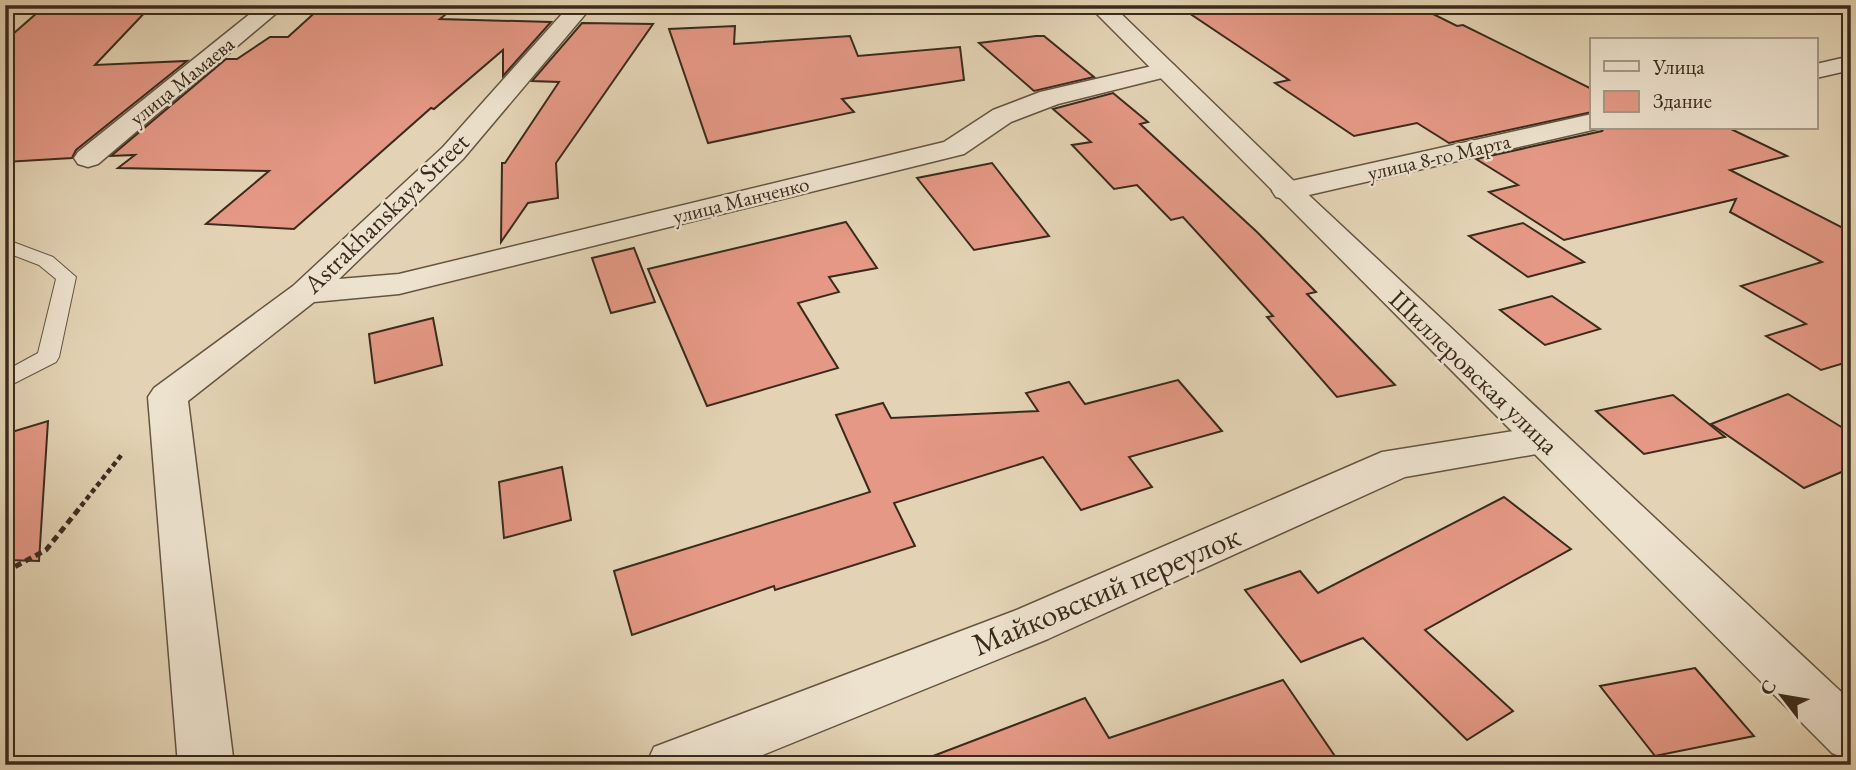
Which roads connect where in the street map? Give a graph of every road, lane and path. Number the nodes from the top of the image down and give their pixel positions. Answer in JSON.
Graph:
{"nodes":[{"id":1,"x":275,"y":5,"type":"edge"},
{"id":2,"x":582,"y":5,"type":"edge"},
{"id":3,"x":1099,"y":5,"type":"edge"},
{"id":4,"x":1851,"y":64,"type":"edge"},
{"id":5,"x":1165,"y":69,"type":"junction"},
{"id":6,"x":1818,"y":71,"type":"edge"},
{"id":7,"x":1590,"y":122,"type":"edge"},
{"id":8,"x":88,"y":158,"type":"dead end"},
{"id":9,"x":1287,"y":191,"type":"junction"},
{"id":10,"x":5,"y":245,"type":"edge"},
{"id":11,"x":305,"y":293,"type":"junction"},
{"id":12,"x":5,"y":381,"type":"edge"},
{"id":13,"x":168,"y":397,"type":"junction"},
{"id":14,"x":1545,"y":440,"type":"junction"},
{"id":15,"x":5,"y":572,"type":"edge"},
{"id":16,"x":1851,"y":736,"type":"edge"},
{"id":17,"x":205,"y":765,"type":"edge"},
{"id":18,"x":673,"y":765,"type":"edge"}],
"edges":[{"from":1,"to":8,"type":"street","name":"улица Мамаева"},
{"from":2,"to":11,"type":"street","name":"Astrakhanskaya Street"},
{"from":3,"to":5,"type":"street","name":"Шиллеровская улица"},
{"from":4,"to":6,"type":"street"},
{"from":5,"to":9,"type":"street","name":"Шиллеровская улица"},
{"from":5,"to":11,"type":"street","name":"улица Манченко"},
{"from":7,"to":9,"type":"street","name":"улица 8-го Марта"},
{"from":9,"to":14,"type":"street","name":"Шиллеровская улица"},
{"from":10,"to":12,"type":"lane"},
{"from":11,"to":13,"type":"street","name":"Astrakhanskaya Street"},
{"from":13,"to":15,"type":"path"},
{"from":13,"to":17,"type":"street"},
{"from":14,"to":16,"type":"street","name":"Шиллеровская улица"},
{"from":14,"to":18,"type":"street","name":"Майковский переулок"}]}
